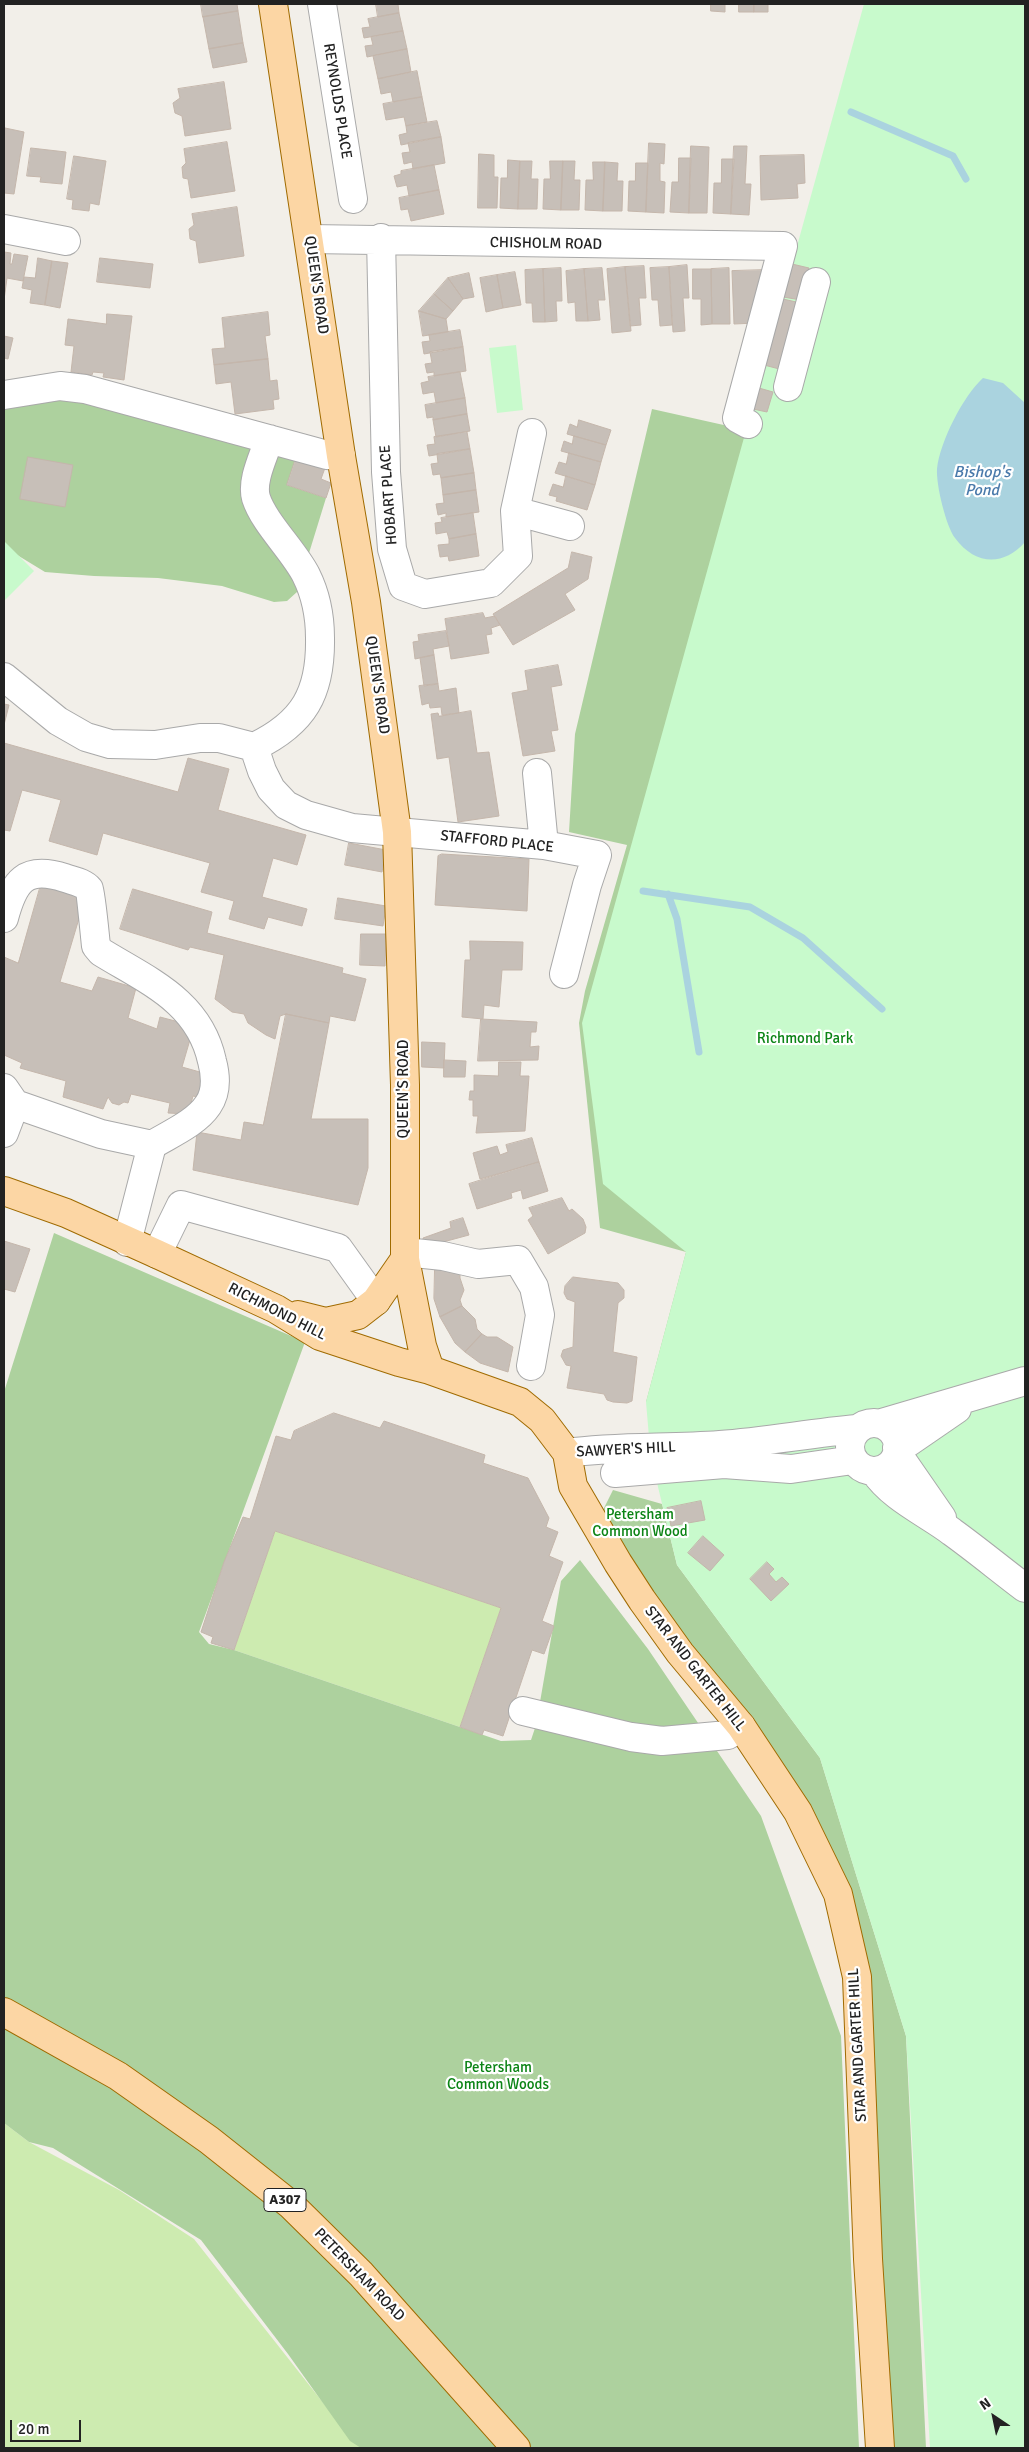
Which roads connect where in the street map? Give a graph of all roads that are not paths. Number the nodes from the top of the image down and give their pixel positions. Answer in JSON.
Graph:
{"nodes":[{"id":1,"x":273,"y":4,"type":"edge"},
{"id":2,"x":322,"y":4,"type":"edge"},
{"id":3,"x":353,"y":199,"type":"dead end"},
{"id":4,"x":4,"y":229,"type":"edge"},
{"id":5,"x":381,"y":238,"type":"junction"},
{"id":6,"x":310,"y":239,"type":"junction"},
{"id":7,"x":66,"y":240,"type":"dead end"},
{"id":8,"x":816,"y":282,"type":"dead end"},
{"id":9,"x":749,"y":376,"type":"junction"},
{"id":10,"x":4,"y":395,"type":"edge"},
{"id":11,"x":748,"y":424,"type":"dead end"},
{"id":12,"x":532,"y":433,"type":"dead end"},
{"id":13,"x":269,"y":439,"type":"junction"},
{"id":14,"x":341,"y":456,"type":"junction"},
{"id":15,"x":515,"y":511,"type":"junction"},
{"id":16,"x":570,"y":526,"type":"dead end"},
{"id":17,"x":4,"y":677,"type":"edge"},
{"id":18,"x":254,"y":747,"type":"junction"},
{"id":19,"x":537,"y":774,"type":"dead end"},
{"id":20,"x":397,"y":832,"type":"junction"},
{"id":21,"x":544,"y":845,"type":"junction"},
{"id":22,"x":4,"y":918,"type":"edge"},
{"id":23,"x":564,"y":974,"type":"dead end"},
{"id":24,"x":10,"y":1096,"type":"edge"},
{"id":25,"x":4,"y":1133,"type":"edge"},
{"id":26,"x":152,"y":1145,"type":"junction"},
{"id":27,"x":4,"y":1191,"type":"edge"},
{"id":28,"x":127,"y":1242,"type":"junction"},
{"id":29,"x":157,"y":1254,"type":"junction"},
{"id":30,"x":405,"y":1255,"type":"junction"},
{"id":31,"x":376,"y":1301,"type":"junction"},
{"id":32,"x":276,"y":1309,"type":"junction"},
{"id":33,"x":531,"y":1366,"type":"dead end"},
{"id":34,"x":430,"y":1370,"type":"junction"},
{"id":35,"x":1025,"y":1380,"type":"edge"},
{"id":36,"x":986,"y":1392,"type":"junction"},
{"id":37,"x":869,"y":1426,"type":"junction"},
{"id":38,"x":567,"y":1453,"type":"junction"},
{"id":39,"x":880,"y":1459,"type":"junction"},
{"id":40,"x":1025,"y":1588,"type":"edge"},
{"id":41,"x":523,"y":1711,"type":"dead end"},
{"id":42,"x":741,"y":1726,"type":"junction"},
{"id":43,"x":4,"y":2012,"type":"edge"},
{"id":44,"x":516,"y":2448,"type":"edge"},
{"id":45,"x":880,"y":2448,"type":"edge"}],
"edges":[{"from":1,"to":6,"type":"main road","name":"QUEEN'S ROAD"},
{"from":2,"to":3,"type":"street","name":"REYNOLDS PLACE"},
{"from":4,"to":7,"type":"street"},
{"from":5,"to":6,"type":"street","name":"CHISHOLM ROAD"},
{"from":5,"to":9,"type":"street","name":"CHISHOLM ROAD"},
{"from":5,"to":15,"type":"street","name":"HOBART PLACE"},
{"from":6,"to":14,"type":"main road","name":"QUEEN'S ROAD"},
{"from":8,"to":9,"type":"street"},
{"from":9,"to":11,"type":"street"},
{"from":10,"to":13,"type":"street"},
{"from":12,"to":15,"type":"street","name":"HOBART PLACE"},
{"from":13,"to":14,"type":"street"},
{"from":13,"to":18,"type":"street"},
{"from":14,"to":20,"type":"main road","name":"QUEEN'S ROAD"},
{"from":15,"to":16,"type":"street"},
{"from":17,"to":18,"type":"street"},
{"from":18,"to":20,"type":"street","name":"STAFFORD PLACE"},
{"from":19,"to":21,"type":"street"},
{"from":20,"to":21,"type":"street","name":"STAFFORD PLACE"},
{"from":20,"to":30,"type":"main road","name":"QUEEN'S ROAD"},
{"from":21,"to":23,"type":"street","name":"STAFFORD PLACE"},
{"from":22,"to":26,"type":"street"},
{"from":24,"to":25,"type":"street"},
{"from":24,"to":26,"type":"street"},
{"from":26,"to":28,"type":"street"},
{"from":27,"to":28,"type":"main road","name":"RICHMOND HILL"},
{"from":28,"to":29,"type":"main road","name":"RICHMOND HILL"},
{"from":29,"to":31,"type":"street"},
{"from":29,"to":32,"type":"main road","name":"RICHMOND HILL"},
{"from":30,"to":31,"type":"main road"},
{"from":30,"to":33,"type":"street"},
{"from":30,"to":34,"type":"main road","name":"QUEEN'S ROAD"},
{"from":31,"to":32,"type":"main road"},
{"from":32,"to":34,"type":"main road","name":"RICHMOND HILL"},
{"from":34,"to":38,"type":"main road","name":"RICHMOND HILL"},
{"from":35,"to":36,"type":"street","name":"SAWYER'S HILL"},
{"from":36,"to":37,"type":"street","name":"SAWYER'S HILL"},
{"from":36,"to":39,"type":"street","name":"SAWYER'S HILL"},
{"from":37,"to":38,"type":"street","name":"SAWYER'S HILL"},
{"from":37,"to":39,"type":"street"},
{"from":37,"to":39,"type":"street"},
{"from":38,"to":39,"type":"street","name":"SAWYER'S HILL"},
{"from":38,"to":42,"type":"main road","name":"STAR AND GARTER HILL"},
{"from":39,"to":40,"type":"street"},
{"from":41,"to":42,"type":"street"},
{"from":42,"to":45,"type":"main road","name":"STAR AND GARTER HILL"},
{"from":43,"to":44,"type":"main road","name":"PETERSHAM ROAD","number":"A307"}]}
